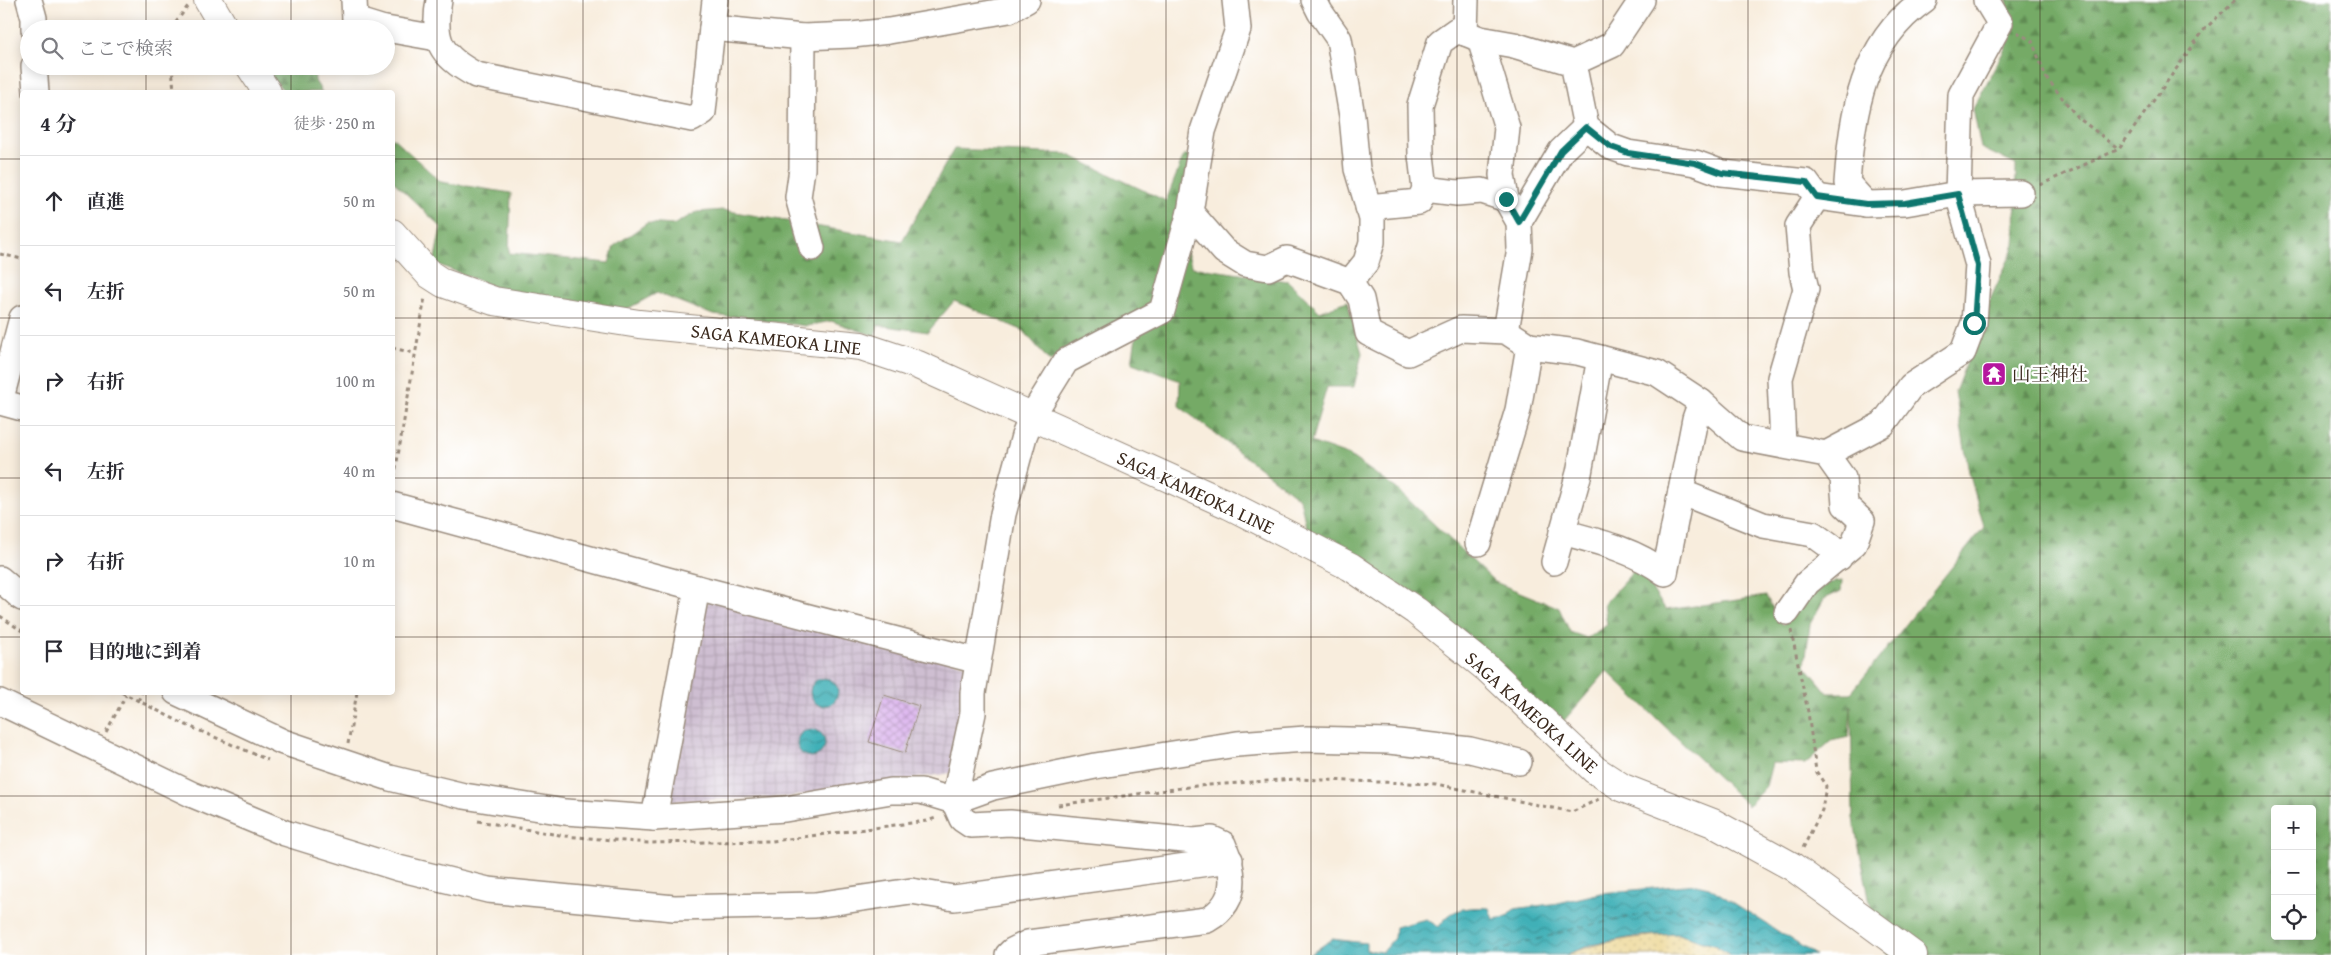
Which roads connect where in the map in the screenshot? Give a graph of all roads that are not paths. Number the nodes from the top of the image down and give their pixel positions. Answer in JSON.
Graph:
{"nodes":[{"id":1,"x":29,"y":0,"type":"edge"},
{"id":2,"x":208,"y":0,"type":"edge"},
{"id":3,"x":354,"y":0,"type":"edge"},
{"id":4,"x":439,"y":0,"type":"edge"},
{"id":5,"x":715,"y":0,"type":"edge"},
{"id":6,"x":1028,"y":0,"type":"edge"},
{"id":7,"x":1236,"y":0,"type":"edge"},
{"id":8,"x":1314,"y":0,"type":"edge"},
{"id":9,"x":1466,"y":0,"type":"edge"},
{"id":10,"x":1642,"y":0,"type":"edge"},
{"id":11,"x":1924,"y":0,"type":"edge"},
{"id":12,"x":1986,"y":0,"type":"edge"},
{"id":13,"x":34,"y":20,"type":"edge"},
{"id":14,"x":220,"y":20,"type":"edge"},
{"id":15,"x":355,"y":20,"type":"edge"},
{"id":16,"x":712,"y":28,"type":"junction"},
{"id":17,"x":395,"y":31,"type":"edge"},
{"id":18,"x":1473,"y":36,"type":"junction"},
{"id":19,"x":803,"y":37,"type":"junction"},
{"id":20,"x":437,"y":38,"type":"junction"},
{"id":21,"x":1573,"y":63,"type":"junction"},
{"id":22,"x":35,"y":75,"type":"edge"},
{"id":23,"x":256,"y":75,"type":"edge"},
{"id":24,"x":36,"y":90,"type":"edge"},
{"id":25,"x":266,"y":90,"type":"edge"},
{"id":26,"x":1586,"y":127,"type":"junction"},
{"id":27,"x":1425,"y":189,"type":"junction"},
{"id":28,"x":2021,"y":193,"type":"road end"},
{"id":29,"x":1958,"y":194,"type":"junction"},
{"id":30,"x":1817,"y":197,"type":"junction"},
{"id":31,"x":1506,"y":199,"type":"junction"},
{"id":32,"x":1866,"y":204,"type":"junction"},
{"id":33,"x":1368,"y":206,"type":"junction"},
{"id":34,"x":1190,"y":212,"type":"junction"},
{"id":35,"x":1519,"y":222,"type":"junction"},
{"id":36,"x":395,"y":236,"type":"edge"},
{"id":37,"x":812,"y":248,"type":"dead end"},
{"id":38,"x":1350,"y":282,"type":"junction"},
{"id":39,"x":20,"y":326,"type":"edge"},
{"id":40,"x":1506,"y":331,"type":"junction"},
{"id":41,"x":1529,"y":346,"type":"junction"},
{"id":42,"x":1600,"y":358,"type":"junction"},
{"id":43,"x":0,"y":402,"type":"edge"},
{"id":44,"x":1701,"y":402,"type":"junction"},
{"id":45,"x":20,"y":407,"type":"edge"},
{"id":46,"x":1032,"y":416,"type":"junction"},
{"id":47,"x":1783,"y":444,"type":"junction"},
{"id":48,"x":1826,"y":454,"type":"junction"},
{"id":49,"x":1681,"y":492,"type":"junction"},
{"id":50,"x":395,"y":506,"type":"edge"},
{"id":51,"x":1562,"y":532,"type":"junction"},
{"id":52,"x":1478,"y":543,"type":"dead end"},
{"id":53,"x":1838,"y":558,"type":"junction"},
{"id":54,"x":1554,"y":562,"type":"dead end"},
{"id":55,"x":0,"y":579,"type":"edge"},
{"id":56,"x":697,"y":588,"type":"junction"},
{"id":57,"x":20,"y":596,"type":"edge"},
{"id":58,"x":1787,"y":612,"type":"road end"},
{"id":59,"x":978,"y":661,"type":"junction"},
{"id":60,"x":182,"y":695,"type":"edge"},
{"id":61,"x":0,"y":702,"type":"edge"},
{"id":62,"x":1520,"y":762,"type":"dead end"},
{"id":63,"x":954,"y":801,"type":"junction"},
{"id":64,"x":654,"y":818,"type":"junction"},
{"id":65,"x":1230,"y":860,"type":"junction"},
{"id":66,"x":1008,"y":955,"type":"edge"},
{"id":67,"x":1913,"y":955,"type":"edge"}],
"edges":[{"from":1,"to":13,"type":"street"},
{"from":2,"to":14,"type":"main road"},
{"from":3,"to":15,"type":"street"},
{"from":4,"to":20,"type":"street"},
{"from":5,"to":16,"type":"street"},
{"from":6,"to":19,"type":"street"},
{"from":7,"to":34,"type":"street"},
{"from":8,"to":33,"type":"street"},
{"from":9,"to":18,"type":"street"},
{"from":10,"to":21,"type":"street"},
{"from":11,"to":32,"type":"street"},
{"from":12,"to":29,"type":"street"},
{"from":16,"to":19,"type":"street"},
{"from":16,"to":20,"type":"street"},
{"from":17,"to":20,"type":"street"},
{"from":18,"to":21,"type":"street"},
{"from":18,"to":27,"type":"street"},
{"from":18,"to":31,"type":"street"},
{"from":19,"to":37,"type":"street"},
{"from":21,"to":26,"type":"street"},
{"from":22,"to":24,"type":"street"},
{"from":23,"to":25,"type":"main road"},
{"from":26,"to":30,"type":"street"},
{"from":26,"to":35,"type":"street"},
{"from":27,"to":31,"type":"street"},
{"from":27,"to":33,"type":"street"},
{"from":28,"to":29,"type":"street"},
{"from":29,"to":32,"type":"street"},
{"from":29,"to":48,"type":"street"},
{"from":30,"to":32,"type":"street"},
{"from":30,"to":47,"type":"street"},
{"from":31,"to":35,"type":"street"},
{"from":33,"to":38,"type":"street"},
{"from":34,"to":38,"type":"street"},
{"from":34,"to":46,"type":"street"},
{"from":35,"to":40,"type":"street"},
{"from":36,"to":46,"type":"main road","name":"SAGA KAMEOKA LINE"},
{"from":38,"to":40,"type":"street"},
{"from":39,"to":43,"type":"street"},
{"from":40,"to":41,"type":"street"},
{"from":41,"to":42,"type":"street"},
{"from":41,"to":52,"type":"street"},
{"from":42,"to":44,"type":"street"},
{"from":42,"to":51,"type":"street"},
{"from":43,"to":45,"type":"street"},
{"from":44,"to":47,"type":"street"},
{"from":44,"to":49,"type":"street"},
{"from":46,"to":59,"type":"street"},
{"from":46,"to":67,"type":"main road","name":"SAGA KAMEOKA LINE"},
{"from":47,"to":48,"type":"street"},
{"from":48,"to":53,"type":"street"},
{"from":49,"to":51,"type":"street"},
{"from":49,"to":53,"type":"street"},
{"from":50,"to":56,"type":"street"},
{"from":51,"to":54,"type":"street"},
{"from":53,"to":58,"type":"street"},
{"from":55,"to":57,"type":"street"},
{"from":56,"to":59,"type":"street"},
{"from":56,"to":64,"type":"street"},
{"from":59,"to":63,"type":"street"},
{"from":60,"to":64,"type":"street"},
{"from":61,"to":65,"type":"street"},
{"from":62,"to":63,"type":"street"},
{"from":63,"to":64,"type":"street"},
{"from":63,"to":65,"type":"street"},
{"from":65,"to":66,"type":"street"}]}
